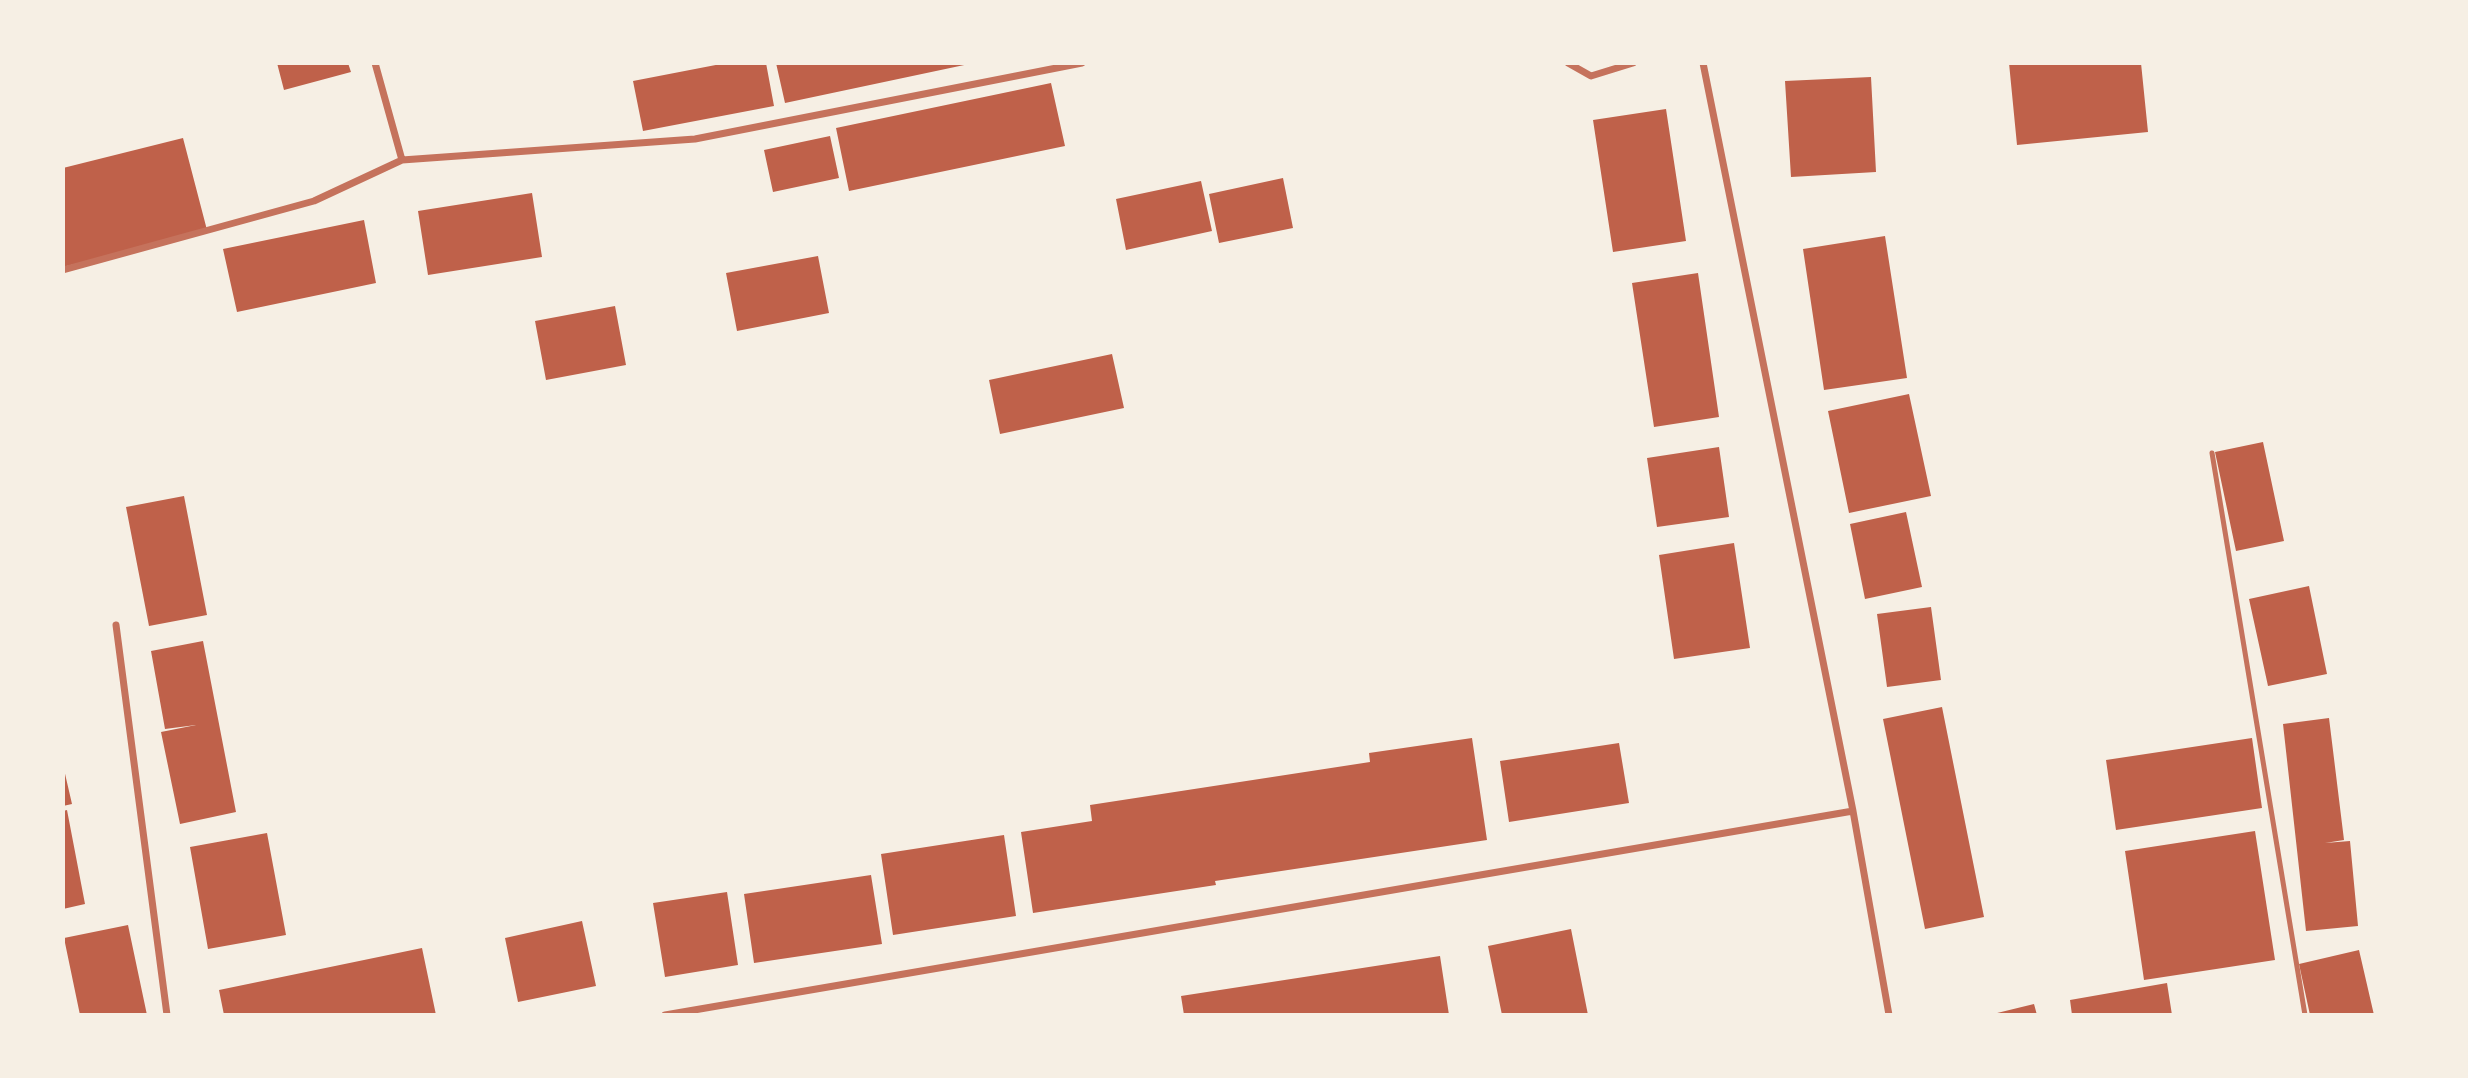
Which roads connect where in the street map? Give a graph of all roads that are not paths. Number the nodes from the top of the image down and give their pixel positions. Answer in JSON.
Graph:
{"nodes":[{"id":1,"x":375,"y":63,"type":"edge"},
{"id":2,"x":1082,"y":63,"type":"edge"},
{"id":3,"x":1568,"y":63,"type":"edge"},
{"id":4,"x":1633,"y":63,"type":"edge"},
{"id":5,"x":1703,"y":63,"type":"edge"},
{"id":6,"x":402,"y":160,"type":"junction"},
{"id":7,"x":63,"y":270,"type":"edge"},
{"id":8,"x":2212,"y":453,"type":"dead end"},
{"id":9,"x":116,"y":625,"type":"dead end"},
{"id":10,"x":1853,"y":811,"type":"junction"},
{"id":11,"x":167,"y":1015,"type":"edge"},
{"id":12,"x":665,"y":1015,"type":"edge"},
{"id":13,"x":1889,"y":1015,"type":"edge"},
{"id":14,"x":2305,"y":1015,"type":"edge"}],
"edges":[{"from":1,"to":6,"type":"street"},
{"from":2,"to":6,"type":"street"},
{"from":3,"to":4,"type":"street"},
{"from":5,"to":10,"type":"street"},
{"from":6,"to":7,"type":"street"},
{"from":8,"to":14,"type":"lane"},
{"from":9,"to":11,"type":"street"},
{"from":10,"to":12,"type":"street"},
{"from":10,"to":13,"type":"street"}]}
